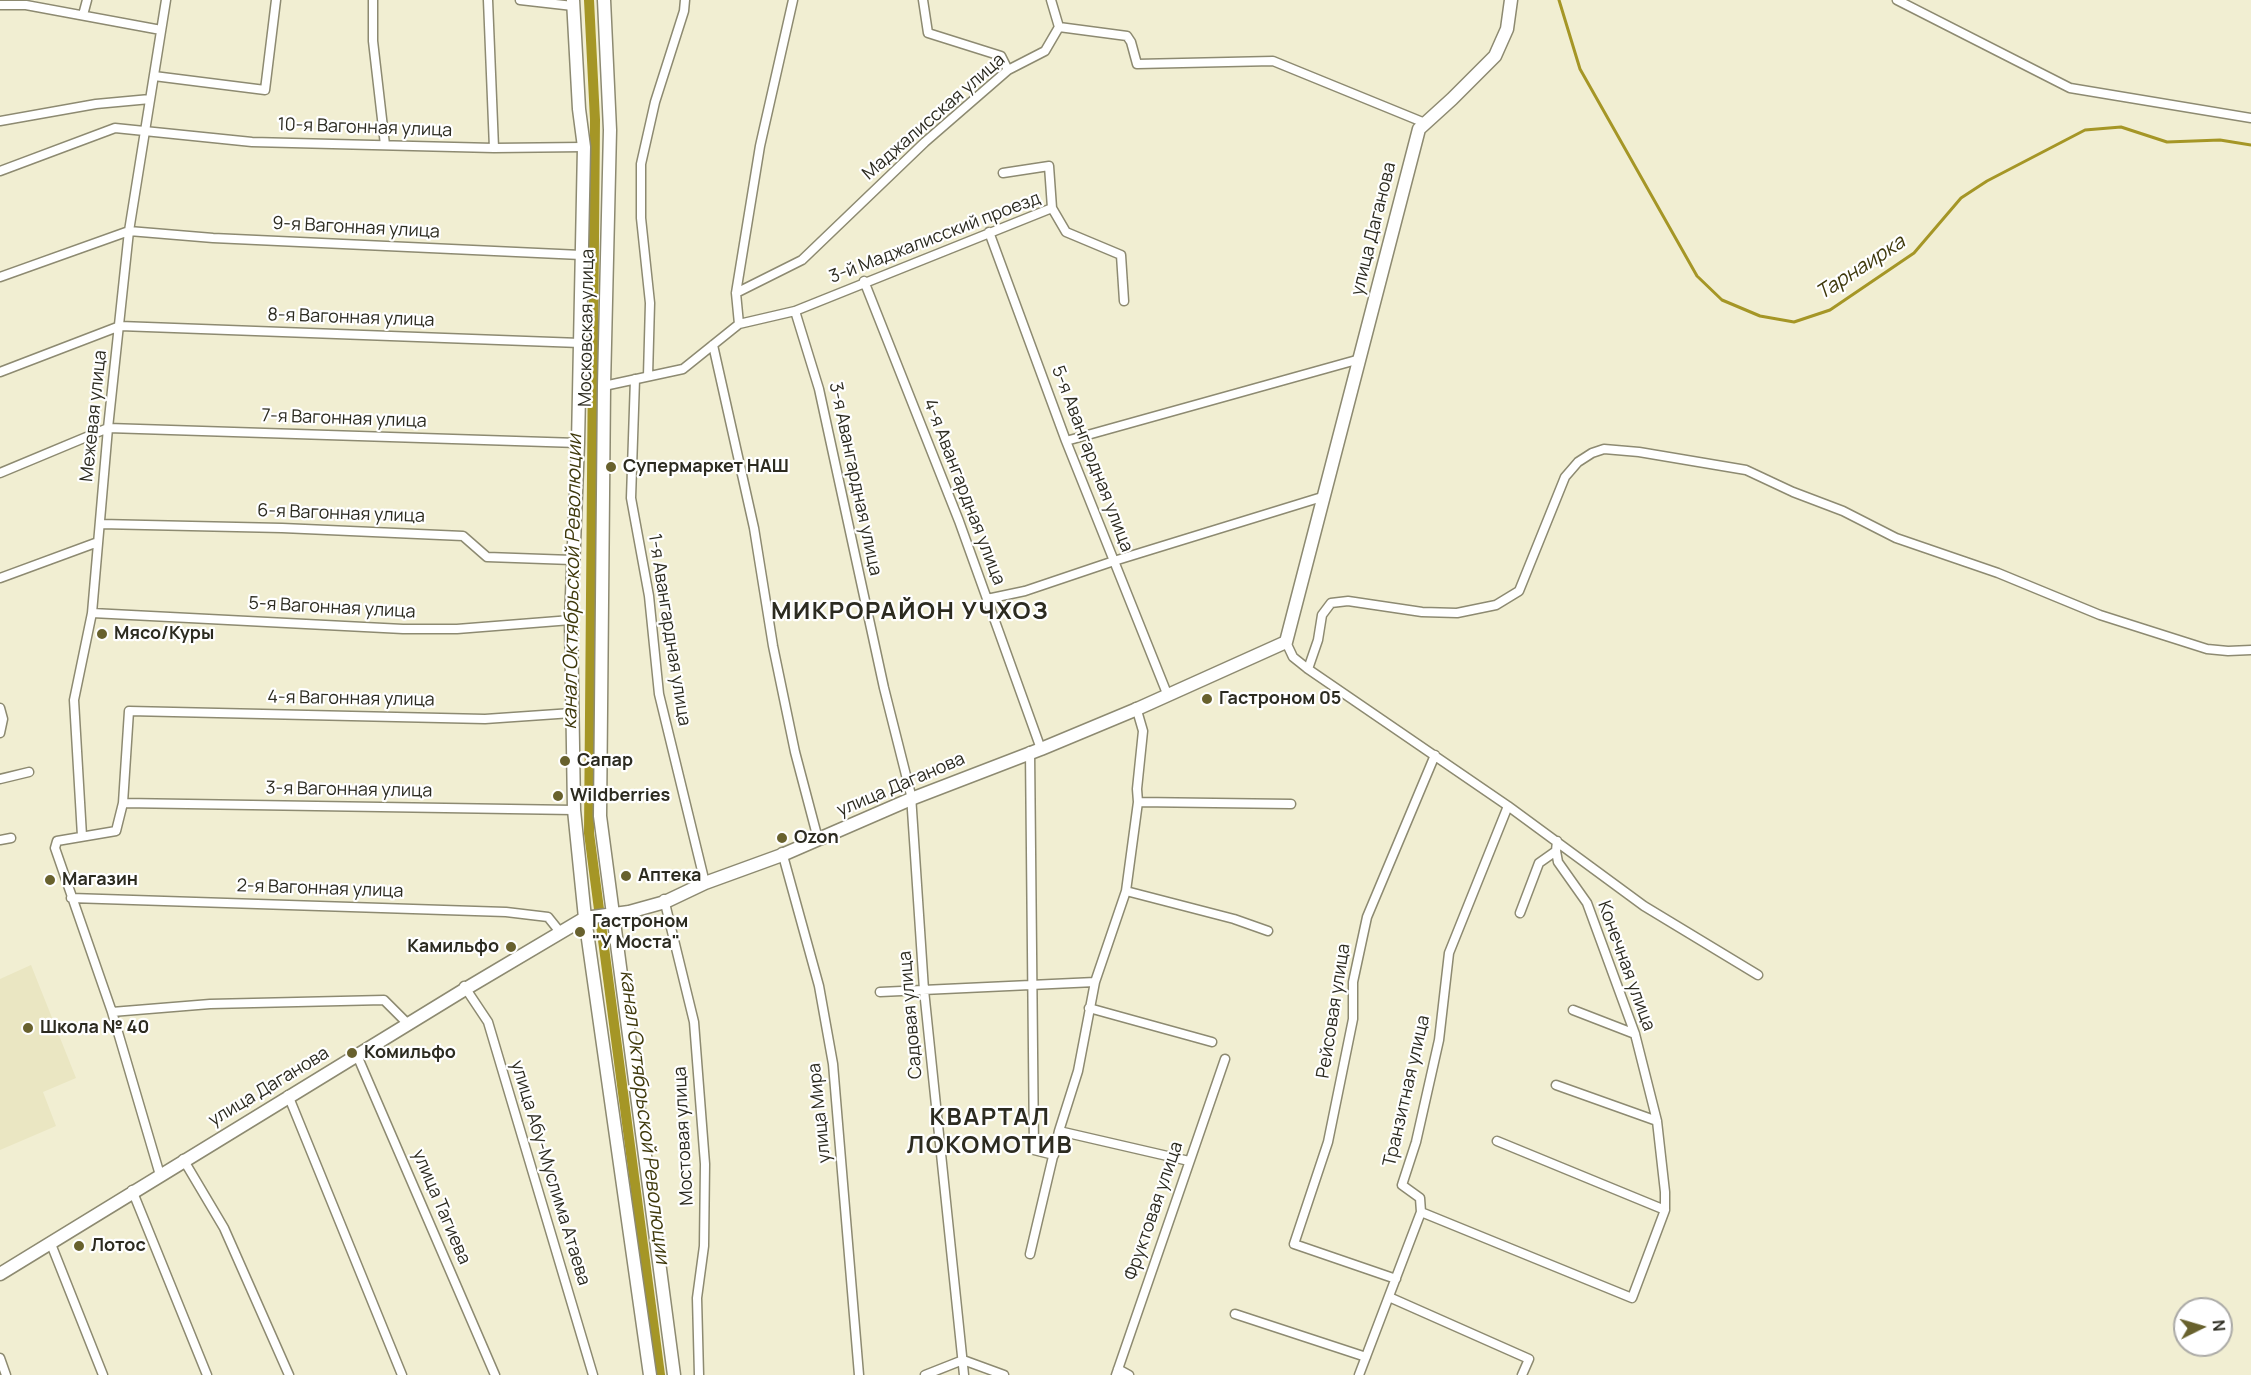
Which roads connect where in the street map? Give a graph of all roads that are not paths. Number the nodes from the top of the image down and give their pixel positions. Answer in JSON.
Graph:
{"nodes":[{"id":1,"x":87,"y":0,"type":"edge"},
{"id":2,"x":166,"y":0,"type":"edge"},
{"id":3,"x":276,"y":0,"type":"edge"},
{"id":4,"x":373,"y":0,"type":"edge"},
{"id":5,"x":488,"y":0,"type":"edge"},
{"id":6,"x":520,"y":0,"type":"edge"},
{"id":7,"x":604,"y":0,"type":"edge"},
{"id":8,"x":685,"y":0,"type":"edge"},
{"id":9,"x":793,"y":0,"type":"edge"},
{"id":10,"x":923,"y":0,"type":"edge"},
{"id":11,"x":1051,"y":0,"type":"edge"},
{"id":12,"x":1510,"y":0,"type":"edge"},
{"id":13,"x":1897,"y":0,"type":"edge"},
{"id":14,"x":573,"y":3,"type":"edge"},
{"id":15,"x":0,"y":5,"type":"edge"},
{"id":16,"x":83,"y":15,"type":"junction"},
{"id":17,"x":1059,"y":27,"type":"junction"},
{"id":18,"x":161,"y":30,"type":"junction"},
{"id":19,"x":1008,"y":70,"type":"junction"},
{"id":20,"x":154,"y":76,"type":"junction"},
{"id":21,"x":150,"y":99,"type":"junction"},
{"id":22,"x":2251,"y":118,"type":"edge"},
{"id":23,"x":0,"y":121,"type":"edge"},
{"id":24,"x":1424,"y":122,"type":"junction"},
{"id":25,"x":144,"y":132,"type":"junction"},
{"id":26,"x":385,"y":145,"type":"junction"},
{"id":27,"x":584,"y":147,"type":"junction"},
{"id":28,"x":494,"y":148,"type":"junction"},
{"id":29,"x":0,"y":171,"type":"edge"},
{"id":30,"x":1003,"y":173,"type":"dead end"},
{"id":31,"x":1052,"y":208,"type":"junction"},
{"id":32,"x":129,"y":231,"type":"junction"},
{"id":33,"x":989,"y":232,"type":"junction"},
{"id":34,"x":581,"y":255,"type":"junction"},
{"id":35,"x":0,"y":277,"type":"edge"},
{"id":36,"x":864,"y":281,"type":"junction"},
{"id":37,"x":736,"y":293,"type":"junction"},
{"id":38,"x":1124,"y":301,"type":"dead end"},
{"id":39,"x":795,"y":310,"type":"junction"},
{"id":40,"x":739,"y":324,"type":"junction"},
{"id":41,"x":120,"y":326,"type":"junction"},
{"id":42,"x":580,"y":343,"type":"junction"},
{"id":43,"x":713,"y":345,"type":"junction"},
{"id":44,"x":1358,"y":359,"type":"junction"},
{"id":45,"x":0,"y":372,"type":"edge"},
{"id":46,"x":648,"y":376,"type":"junction"},
{"id":47,"x":635,"y":379,"type":"junction"},
{"id":48,"x":604,"y":386,"type":"junction"},
{"id":49,"x":108,"y":428,"type":"junction"},
{"id":50,"x":1066,"y":441,"type":"junction"},
{"id":51,"x":578,"y":443,"type":"junction"},
{"id":52,"x":0,"y":473,"type":"edge"},
{"id":53,"x":1323,"y":497,"type":"junction"},
{"id":54,"x":100,"y":524,"type":"junction"},
{"id":55,"x":98,"y":542,"type":"junction"},
{"id":56,"x":572,"y":560,"type":"junction"},
{"id":57,"x":1114,"y":561,"type":"junction"},
{"id":58,"x":0,"y":578,"type":"edge"},
{"id":59,"x":987,"y":599,"type":"junction"},
{"id":60,"x":92,"y":612,"type":"junction"},
{"id":61,"x":571,"y":620,"type":"junction"},
{"id":62,"x":1286,"y":641,"type":"junction"},
{"id":63,"x":2251,"y":650,"type":"edge"},
{"id":64,"x":1308,"y":669,"type":"junction"},
{"id":65,"x":1167,"y":695,"type":"junction"},
{"id":66,"x":0,"y":708,"type":"edge"},
{"id":67,"x":1137,"y":708,"type":"junction"},
{"id":68,"x":572,"y":713,"type":"junction"},
{"id":69,"x":0,"y":733,"type":"edge"},
{"id":70,"x":1035,"y":750,"type":"junction"},
{"id":71,"x":1435,"y":755,"type":"junction"},
{"id":72,"x":29,"y":772,"type":"dead end"},
{"id":73,"x":0,"y":778,"type":"edge"},
{"id":74,"x":911,"y":797,"type":"junction"},
{"id":75,"x":1138,"y":802,"type":"junction"},
{"id":76,"x":123,"y":803,"type":"junction"},
{"id":77,"x":1291,"y":804,"type":"dead end"},
{"id":78,"x":1508,"y":806,"type":"junction"},
{"id":79,"x":573,"y":810,"type":"junction"},
{"id":80,"x":82,"y":836,"type":"junction"},
{"id":81,"x":11,"y":838,"type":"dead end"},
{"id":82,"x":817,"y":838,"type":"junction"},
{"id":83,"x":0,"y":840,"type":"edge"},
{"id":84,"x":1557,"y":841,"type":"junction"},
{"id":85,"x":1556,"y":851,"type":"junction"},
{"id":86,"x":782,"y":854,"type":"junction"},
{"id":87,"x":704,"y":882,"type":"junction"},
{"id":88,"x":1126,"y":891,"type":"junction"},
{"id":89,"x":71,"y":898,"type":"junction"},
{"id":90,"x":665,"y":900,"type":"junction"},
{"id":91,"x":614,"y":911,"type":"junction"},
{"id":92,"x":1520,"y":913,"type":"dead end"},
{"id":93,"x":585,"y":914,"type":"junction"},
{"id":94,"x":559,"y":931,"type":"junction"},
{"id":95,"x":1268,"y":931,"type":"dead end"},
{"id":96,"x":1758,"y":975,"type":"dead end"},
{"id":97,"x":1095,"y":982,"type":"junction"},
{"id":98,"x":1033,"y":985,"type":"junction"},
{"id":99,"x":465,"y":987,"type":"junction"},
{"id":100,"x":924,"y":990,"type":"junction"},
{"id":101,"x":880,"y":992,"type":"dead end"},
{"id":102,"x":1089,"y":1008,"type":"junction"},
{"id":103,"x":1573,"y":1010,"type":"dead end"},
{"id":104,"x":112,"y":1012,"type":"junction"},
{"id":105,"x":408,"y":1024,"type":"junction"},
{"id":106,"x":1635,"y":1034,"type":"junction"},
{"id":107,"x":1212,"y":1042,"type":"dead end"},
{"id":108,"x":357,"y":1054,"type":"junction"},
{"id":109,"x":1225,"y":1059,"type":"dead end"},
{"id":110,"x":1556,"y":1085,"type":"dead end"},
{"id":111,"x":289,"y":1096,"type":"junction"},
{"id":112,"x":1657,"y":1121,"type":"junction"},
{"id":113,"x":1059,"y":1131,"type":"junction"},
{"id":114,"x":1497,"y":1141,"type":"dead end"},
{"id":115,"x":1054,"y":1155,"type":"junction"},
{"id":116,"x":183,"y":1160,"type":"junction"},
{"id":117,"x":1189,"y":1161,"type":"junction"},
{"id":118,"x":160,"y":1174,"type":"junction"},
{"id":119,"x":132,"y":1191,"type":"junction"},
{"id":120,"x":1665,"y":1210,"type":"junction"},
{"id":121,"x":1421,"y":1212,"type":"junction"},
{"id":122,"x":51,"y":1244,"type":"junction"},
{"id":123,"x":1030,"y":1254,"type":"dead end"},
{"id":124,"x":0,"y":1272,"type":"edge"},
{"id":125,"x":1396,"y":1279,"type":"junction"},
{"id":126,"x":1389,"y":1297,"type":"junction"},
{"id":127,"x":1235,"y":1314,"type":"dead end"},
{"id":128,"x":1366,"y":1357,"type":"junction"},
{"id":129,"x":0,"y":1358,"type":"edge"},
{"id":130,"x":963,"y":1360,"type":"junction"},
{"id":131,"x":1117,"y":1372,"type":"edge"},
{"id":132,"x":6,"y":1375,"type":"edge"},
{"id":133,"x":103,"y":1375,"type":"edge"},
{"id":134,"x":207,"y":1375,"type":"edge"},
{"id":135,"x":289,"y":1375,"type":"edge"},
{"id":136,"x":402,"y":1375,"type":"edge"},
{"id":137,"x":495,"y":1375,"type":"edge"},
{"id":138,"x":593,"y":1375,"type":"edge"},
{"id":139,"x":650,"y":1375,"type":"edge"},
{"id":140,"x":674,"y":1375,"type":"edge"},
{"id":141,"x":699,"y":1375,"type":"edge"},
{"id":142,"x":859,"y":1375,"type":"edge"},
{"id":143,"x":926,"y":1375,"type":"edge"},
{"id":144,"x":964,"y":1375,"type":"edge"},
{"id":145,"x":1005,"y":1375,"type":"edge"},
{"id":146,"x":1129,"y":1375,"type":"edge"},
{"id":147,"x":1359,"y":1375,"type":"edge"},
{"id":148,"x":1522,"y":1375,"type":"edge"}],
"edges":[{"from":1,"to":16,"type":"street"},
{"from":2,"to":18,"type":"street","name":"Межевая улица"},
{"from":3,"to":20,"type":"street"},
{"from":4,"to":26,"type":"street"},
{"from":5,"to":28,"type":"street"},
{"from":6,"to":14,"type":"street"},
{"from":7,"to":48,"type":"main road","name":"Московская улица"},
{"from":8,"to":46,"type":"street"},
{"from":9,"to":37,"type":"street"},
{"from":10,"to":19,"type":"street"},
{"from":11,"to":17,"type":"street"},
{"from":12,"to":24,"type":"main road","name":"улица Даганова"},
{"from":13,"to":22,"type":"street"},
{"from":14,"to":27,"type":"main road"},
{"from":15,"to":16,"type":"street"},
{"from":16,"to":18,"type":"street"},
{"from":17,"to":19,"type":"street","name":"Маджалисская улица"},
{"from":17,"to":24,"type":"street"},
{"from":18,"to":20,"type":"street","name":"Межевая улица"},
{"from":19,"to":37,"type":"street","name":"Маджалисская улица"},
{"from":20,"to":21,"type":"street","name":"Межевая улица"},
{"from":21,"to":23,"type":"street"},
{"from":21,"to":25,"type":"street","name":"Межевая улица"},
{"from":24,"to":44,"type":"main road","name":"улица Даганова"},
{"from":25,"to":26,"type":"street","name":"10-я Вагонная улица"},
{"from":25,"to":29,"type":"street","name":"10-я Вагонная улица"},
{"from":25,"to":32,"type":"street","name":"Межевая улица"},
{"from":26,"to":28,"type":"street","name":"10-я Вагонная улица"},
{"from":27,"to":28,"type":"street","name":"10-я Вагонная улица"},
{"from":27,"to":34,"type":"main road"},
{"from":30,"to":31,"type":"street"},
{"from":31,"to":33,"type":"street","name":"3-й Маджалисский проезд"},
{"from":31,"to":38,"type":"street","name":"3-й Маджалисский проезд"},
{"from":32,"to":34,"type":"street","name":"9-я Вагонная улица"},
{"from":32,"to":35,"type":"street"},
{"from":32,"to":41,"type":"street","name":"Межевая улица"},
{"from":33,"to":36,"type":"street","name":"3-й Маджалисский проезд"},
{"from":33,"to":50,"type":"street","name":"5-я Авангардная улица"},
{"from":34,"to":42,"type":"main road"},
{"from":36,"to":39,"type":"street","name":"3-й Маджалисский проезд"},
{"from":36,"to":59,"type":"street","name":"4-я Авангардная улица"},
{"from":37,"to":40,"type":"street"},
{"from":39,"to":40,"type":"street","name":"3-й Маджалисский проезд"},
{"from":39,"to":74,"type":"street","name":"3-я Авангардная улица"},
{"from":40,"to":43,"type":"street"},
{"from":41,"to":42,"type":"street","name":"8-я Вагонная улица"},
{"from":41,"to":45,"type":"street"},
{"from":41,"to":49,"type":"street","name":"Межевая улица"},
{"from":42,"to":51,"type":"main road"},
{"from":43,"to":46,"type":"street"},
{"from":43,"to":82,"type":"street"},
{"from":44,"to":50,"type":"street"},
{"from":44,"to":53,"type":"main road","name":"улица Даганова"},
{"from":46,"to":47,"type":"street"},
{"from":47,"to":48,"type":"street"},
{"from":47,"to":87,"type":"street","name":"1-я Авангардная улица"},
{"from":48,"to":91,"type":"main road","name":"Московская улица"},
{"from":49,"to":51,"type":"street","name":"7-я Вагонная улица"},
{"from":49,"to":52,"type":"street"},
{"from":49,"to":54,"type":"street","name":"Межевая улица"},
{"from":50,"to":57,"type":"street","name":"5-я Авангардная улица"},
{"from":51,"to":56,"type":"main road"},
{"from":53,"to":57,"type":"street"},
{"from":53,"to":62,"type":"main road","name":"улица Даганова"},
{"from":54,"to":55,"type":"street","name":"Межевая улица"},
{"from":54,"to":56,"type":"street","name":"6-я Вагонная улица"},
{"from":55,"to":58,"type":"street"},
{"from":55,"to":60,"type":"street","name":"Межевая улица"},
{"from":56,"to":61,"type":"main road"},
{"from":57,"to":59,"type":"street"},
{"from":57,"to":65,"type":"street","name":"5-я Авангардная улица"},
{"from":59,"to":70,"type":"street","name":"4-я Авангардная улица"},
{"from":60,"to":61,"type":"street","name":"5-я Вагонная улица"},
{"from":60,"to":80,"type":"street","name":"Межевая улица"},
{"from":61,"to":68,"type":"main road"},
{"from":62,"to":64,"type":"street"},
{"from":62,"to":65,"type":"main road","name":"улица Даганова"},
{"from":63,"to":64,"type":"street"},
{"from":64,"to":71,"type":"street"},
{"from":65,"to":67,"type":"main road","name":"улица Даганова"},
{"from":66,"to":69,"type":"street"},
{"from":67,"to":70,"type":"main road","name":"улица Даганова"},
{"from":67,"to":75,"type":"street"},
{"from":68,"to":76,"type":"street","name":"4-я Вагонная улица"},
{"from":68,"to":79,"type":"main road"},
{"from":70,"to":74,"type":"main road","name":"улица Даганова"},
{"from":70,"to":98,"type":"street","name":"4-я Авангардная улица"},
{"from":71,"to":78,"type":"street"},
{"from":71,"to":125,"type":"street","name":"Рейсовая улица"},
{"from":72,"to":73,"type":"street"},
{"from":74,"to":82,"type":"main road","name":"улица Даганова"},
{"from":74,"to":100,"type":"street","name":"Садовая улица"},
{"from":75,"to":77,"type":"street"},
{"from":75,"to":88,"type":"street"},
{"from":76,"to":79,"type":"street","name":"3-я Вагонная улица"},
{"from":76,"to":80,"type":"street"},
{"from":78,"to":84,"type":"street"},
{"from":78,"to":121,"type":"street","name":"Транзитная улица"},
{"from":79,"to":93,"type":"main road"},
{"from":80,"to":89,"type":"street"},
{"from":81,"to":83,"type":"street"},
{"from":82,"to":86,"type":"main road","name":"улица Даганова"},
{"from":84,"to":85,"type":"street"},
{"from":84,"to":96,"type":"street"},
{"from":85,"to":92,"type":"street"},
{"from":85,"to":106,"type":"street","name":"Конечная улица"},
{"from":86,"to":87,"type":"main road","name":"улица Даганова"},
{"from":86,"to":142,"type":"street","name":"улица Мира"},
{"from":87,"to":90,"type":"main road","name":"улица Даганова"},
{"from":88,"to":95,"type":"street"},
{"from":88,"to":97,"type":"street"},
{"from":89,"to":94,"type":"street","name":"2-я Вагонная улица"},
{"from":89,"to":104,"type":"street"},
{"from":90,"to":91,"type":"main road","name":"улица Даганова"},
{"from":90,"to":141,"type":"street","name":"Мостовая улица"},
{"from":91,"to":93,"type":"main road","name":"улица Даганова"},
{"from":91,"to":140,"type":"main road","name":"Московская улица"},
{"from":93,"to":94,"type":"main road","name":"улица Даганова"},
{"from":93,"to":139,"type":"main road"},
{"from":94,"to":99,"type":"main road","name":"улица Даганова"},
{"from":97,"to":98,"type":"street"},
{"from":97,"to":102,"type":"street"},
{"from":98,"to":100,"type":"street"},
{"from":98,"to":115,"type":"street","name":"4-я Авангардная улица"},
{"from":99,"to":105,"type":"main road","name":"улица Даганова"},
{"from":99,"to":138,"type":"street","name":"улица Абу-Муслима Атаева"},
{"from":100,"to":101,"type":"street"},
{"from":100,"to":130,"type":"street","name":"Садовая улица"},
{"from":102,"to":107,"type":"street"},
{"from":102,"to":113,"type":"street"},
{"from":103,"to":106,"type":"street"},
{"from":104,"to":105,"type":"street"},
{"from":104,"to":118,"type":"street"},
{"from":105,"to":108,"type":"main road","name":"улица Даганова"},
{"from":106,"to":112,"type":"street","name":"Конечная улица"},
{"from":108,"to":111,"type":"main road","name":"улица Даганова"},
{"from":108,"to":137,"type":"street","name":"улица Тагиева"},
{"from":109,"to":117,"type":"street","name":"Фруктовая улица"},
{"from":110,"to":112,"type":"street"},
{"from":111,"to":116,"type":"main road","name":"улица Даганова"},
{"from":111,"to":136,"type":"street"},
{"from":112,"to":120,"type":"street","name":"Конечная улица"},
{"from":113,"to":115,"type":"street"},
{"from":113,"to":117,"type":"street"},
{"from":114,"to":120,"type":"street"},
{"from":115,"to":123,"type":"street"},
{"from":116,"to":118,"type":"main road","name":"улица Даганова"},
{"from":116,"to":135,"type":"street"},
{"from":117,"to":131,"type":"street","name":"Фруктовая улица"},
{"from":118,"to":119,"type":"main road","name":"улица Даганова"},
{"from":119,"to":122,"type":"main road","name":"улица Даганова"},
{"from":119,"to":124,"type":"main road","name":"улица Даганова"},
{"from":119,"to":134,"type":"street"},
{"from":120,"to":121,"type":"street","name":"Конечная улица"},
{"from":121,"to":125,"type":"street"},
{"from":122,"to":124,"type":"main road","name":"улица Даганова"},
{"from":122,"to":133,"type":"street"},
{"from":125,"to":126,"type":"street"},
{"from":126,"to":128,"type":"street"},
{"from":126,"to":148,"type":"street"},
{"from":127,"to":128,"type":"street"},
{"from":128,"to":147,"type":"street"},
{"from":129,"to":132,"type":"street"},
{"from":130,"to":143,"type":"street"},
{"from":130,"to":144,"type":"street","name":"Садовая улица"},
{"from":130,"to":145,"type":"street"},
{"from":131,"to":146,"type":"street"}]}
